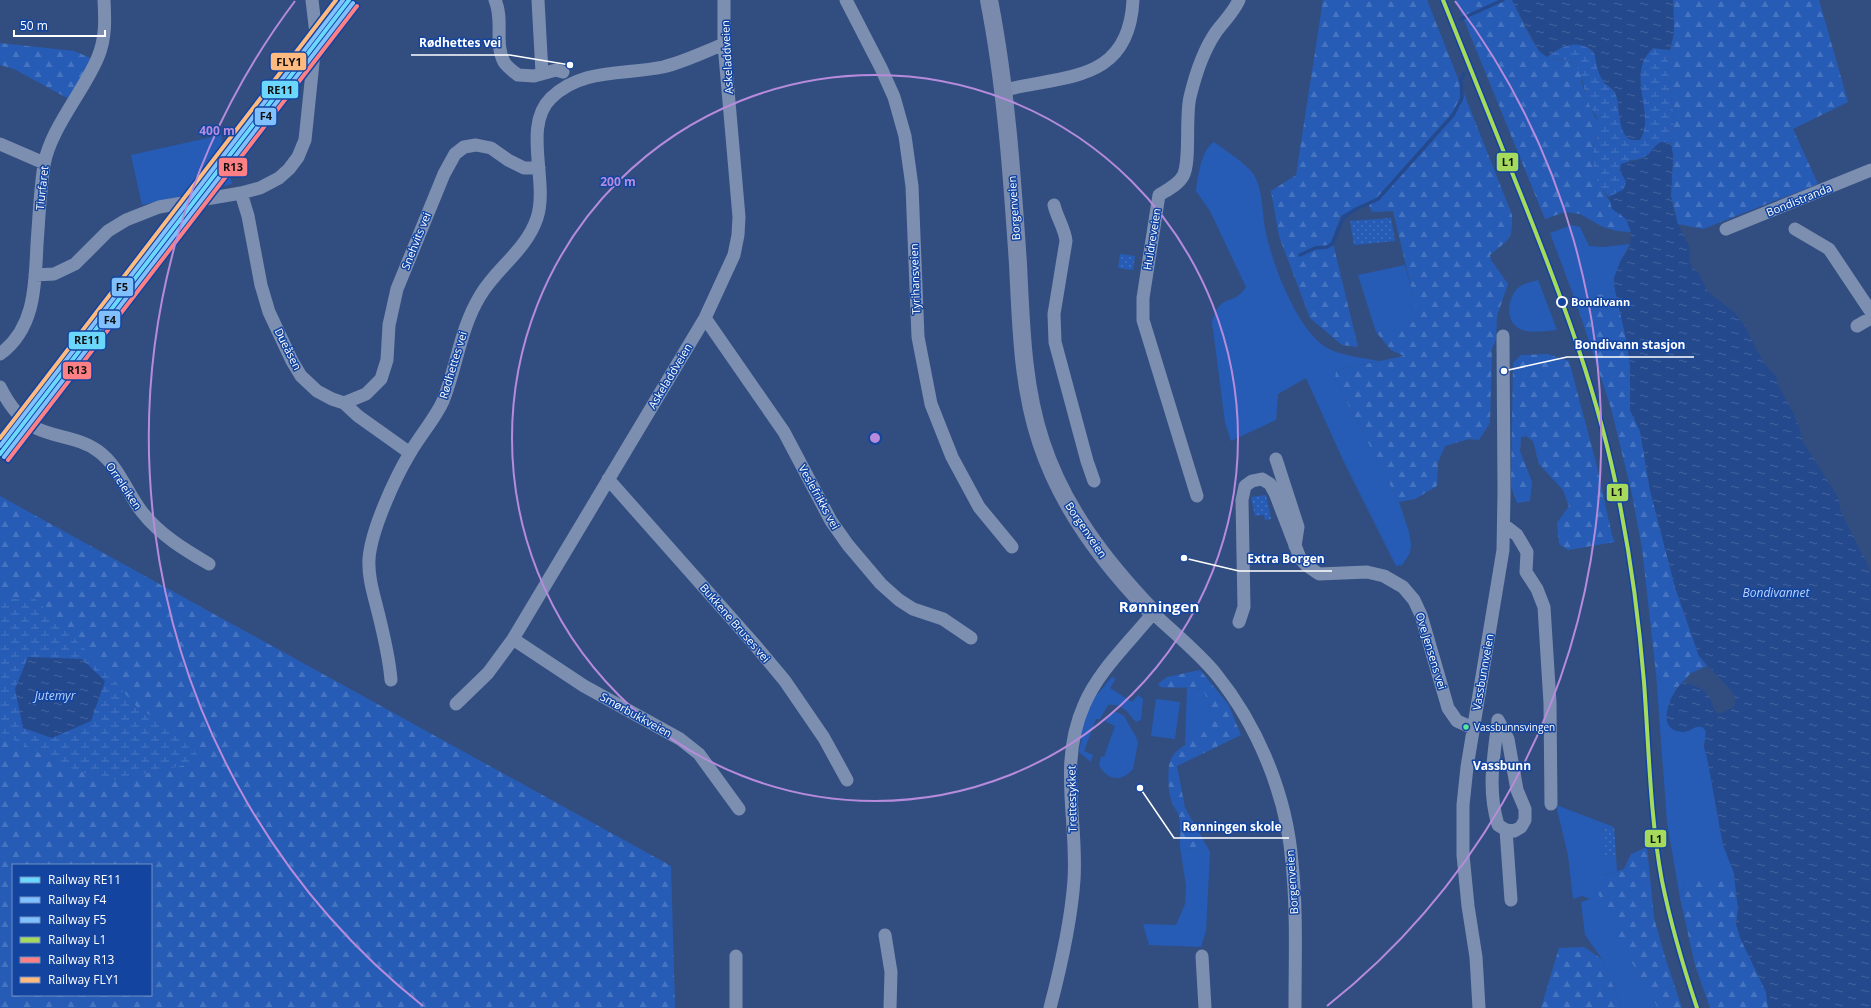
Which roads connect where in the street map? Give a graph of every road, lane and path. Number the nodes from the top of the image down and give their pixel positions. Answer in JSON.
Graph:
{"nodes":[{"id":1,"x":104,"y":0,"type":"edge"},
{"id":2,"x":312,"y":0,"type":"edge"},
{"id":3,"x":494,"y":0,"type":"edge"},
{"id":4,"x":538,"y":0,"type":"edge"},
{"id":5,"x":724,"y":0,"type":"edge"},
{"id":6,"x":846,"y":0,"type":"edge"},
{"id":7,"x":989,"y":0,"type":"edge"},
{"id":8,"x":1133,"y":0,"type":"edge"},
{"id":9,"x":1239,"y":0,"type":"edge"},
{"id":10,"x":724,"y":44,"type":"junction"},
{"id":11,"x":563,"y":72,"type":"dead end"},
{"id":12,"x":542,"y":73,"type":"junction"},
{"id":13,"x":1004,"y":90,"type":"junction"},
{"id":14,"x":0,"y":144,"type":"edge"},
{"id":15,"x":44,"y":164,"type":"junction"},
{"id":16,"x":539,"y":168,"type":"junction"},
{"id":17,"x":1871,"y":170,"type":"edge"},
{"id":18,"x":241,"y":193,"type":"junction"},
{"id":19,"x":1054,"y":205,"type":"dead end"},
{"id":20,"x":1726,"y":229,"type":"dead end"},
{"id":21,"x":1795,"y":229,"type":"dead end"},
{"id":22,"x":35,"y":275,"type":"junction"},
{"id":23,"x":1871,"y":312,"type":"edge"},
{"id":24,"x":705,"y":318,"type":"junction"},
{"id":25,"x":1871,"y":318,"type":"edge"},
{"id":26,"x":1857,"y":326,"type":"dead end"},
{"id":27,"x":1503,"y":336,"type":"dead end"},
{"id":28,"x":0,"y":354,"type":"edge"},
{"id":29,"x":0,"y":387,"type":"edge"},
{"id":30,"x":344,"y":403,"type":"junction"},
{"id":31,"x":410,"y":453,"type":"junction"},
{"id":32,"x":1276,"y":459,"type":"dead end"},
{"id":33,"x":608,"y":479,"type":"junction"},
{"id":34,"x":1094,"y":481,"type":"dead end"},
{"id":35,"x":1197,"y":496,"type":"dead end"},
{"id":36,"x":1504,"y":525,"type":"junction"},
{"id":37,"x":1295,"y":546,"type":"junction"},
{"id":38,"x":1012,"y":547,"type":"dead end"},
{"id":39,"x":209,"y":564,"type":"dead end"},
{"id":40,"x":1153,"y":613,"type":"junction"},
{"id":41,"x":1239,"y":622,"type":"dead end"},
{"id":42,"x":971,"y":638,"type":"dead end"},
{"id":43,"x":513,"y":639,"type":"junction"},
{"id":44,"x":391,"y":680,"type":"dead end"},
{"id":45,"x":456,"y":704,"type":"dead end"},
{"id":46,"x":1473,"y":728,"type":"junction"},
{"id":47,"x":847,"y":780,"type":"dead end"},
{"id":48,"x":1551,"y":804,"type":"dead end"},
{"id":49,"x":740,"y":809,"type":"dead end"},
{"id":50,"x":1506,"y":830,"type":"junction"},
{"id":51,"x":1510,"y":900,"type":"dead end"},
{"id":52,"x":885,"y":935,"type":"dead end"},
{"id":53,"x":736,"y":956,"type":"dead end"},
{"id":54,"x":1202,"y":956,"type":"dead end"},
{"id":55,"x":736,"y":1008,"type":"edge"},
{"id":56,"x":890,"y":1008,"type":"edge"},
{"id":57,"x":1050,"y":1008,"type":"edge"},
{"id":58,"x":1205,"y":1008,"type":"edge"},
{"id":59,"x":1295,"y":1008,"type":"edge"},
{"id":60,"x":1479,"y":1008,"type":"edge"}],
"edges":[{"from":1,"to":15,"type":"street","name":"Tiurfaret"},
{"from":2,"to":18,"type":"street"},
{"from":3,"to":12,"type":"street"},
{"from":4,"to":12,"type":"street"},
{"from":5,"to":10,"type":"street","name":"Askeladdveien"},
{"from":6,"to":38,"type":"street","name":"Tyrihansveien"},
{"from":7,"to":13,"type":"street","name":"Borgenveien"},
{"from":8,"to":13,"type":"street"},
{"from":9,"to":35,"type":"street","name":"Huldreveien"},
{"from":10,"to":16,"type":"street","name":"Rødhettes vei"},
{"from":10,"to":24,"type":"street","name":"Askeladdveien"},
{"from":11,"to":12,"type":"street"},
{"from":13,"to":40,"type":"street","name":"Borgenveien"},
{"from":14,"to":15,"type":"street"},
{"from":15,"to":22,"type":"street","name":"Tiurfaret"},
{"from":16,"to":30,"type":"street","name":"Snehvits vei"},
{"from":16,"to":31,"type":"street","name":"Rødhettes vei"},
{"from":17,"to":20,"type":"street","name":"Bondistranda"},
{"from":18,"to":22,"type":"street"},
{"from":18,"to":30,"type":"street","name":"Dueåsen"},
{"from":19,"to":34,"type":"street"},
{"from":21,"to":23,"type":"street"},
{"from":22,"to":28,"type":"street","name":"Tiurfaret"},
{"from":24,"to":33,"type":"street","name":"Askeladdveien"},
{"from":24,"to":42,"type":"street","name":"Veslefrikks vei"},
{"from":25,"to":26,"type":"street"},
{"from":27,"to":36,"type":"street","name":"Vassbunnveien"},
{"from":29,"to":39,"type":"street","name":"Orreleiken"},
{"from":30,"to":31,"type":"street","name":"Dueåsen"},
{"from":31,"to":44,"type":"street","name":"Rødhettes vei"},
{"from":32,"to":37,"type":"street"},
{"from":33,"to":43,"type":"street","name":"Askeladdveien"},
{"from":33,"to":47,"type":"street","name":"Bukkene Bruses vei"},
{"from":36,"to":46,"type":"street","name":"Vassbunnveien"},
{"from":36,"to":48,"type":"street"},
{"from":37,"to":41,"type":"street","name":"Ove Jensens vei"},
{"from":37,"to":46,"type":"street","name":"Ove Jensens vei"},
{"from":40,"to":57,"type":"street","name":"Trettestykket"},
{"from":40,"to":59,"type":"street","name":"Borgenveien"},
{"from":43,"to":45,"type":"street","name":"Askeladdveien"},
{"from":43,"to":49,"type":"street","name":"Smørbukkveien"},
{"from":46,"to":60,"type":"street","name":"Vassbunnveien"},
{"from":50,"to":50,"type":"street"},
{"from":50,"to":51,"type":"street"},
{"from":52,"to":56,"type":"street"},
{"from":53,"to":55,"type":"street"},
{"from":54,"to":58,"type":"street"}]}
